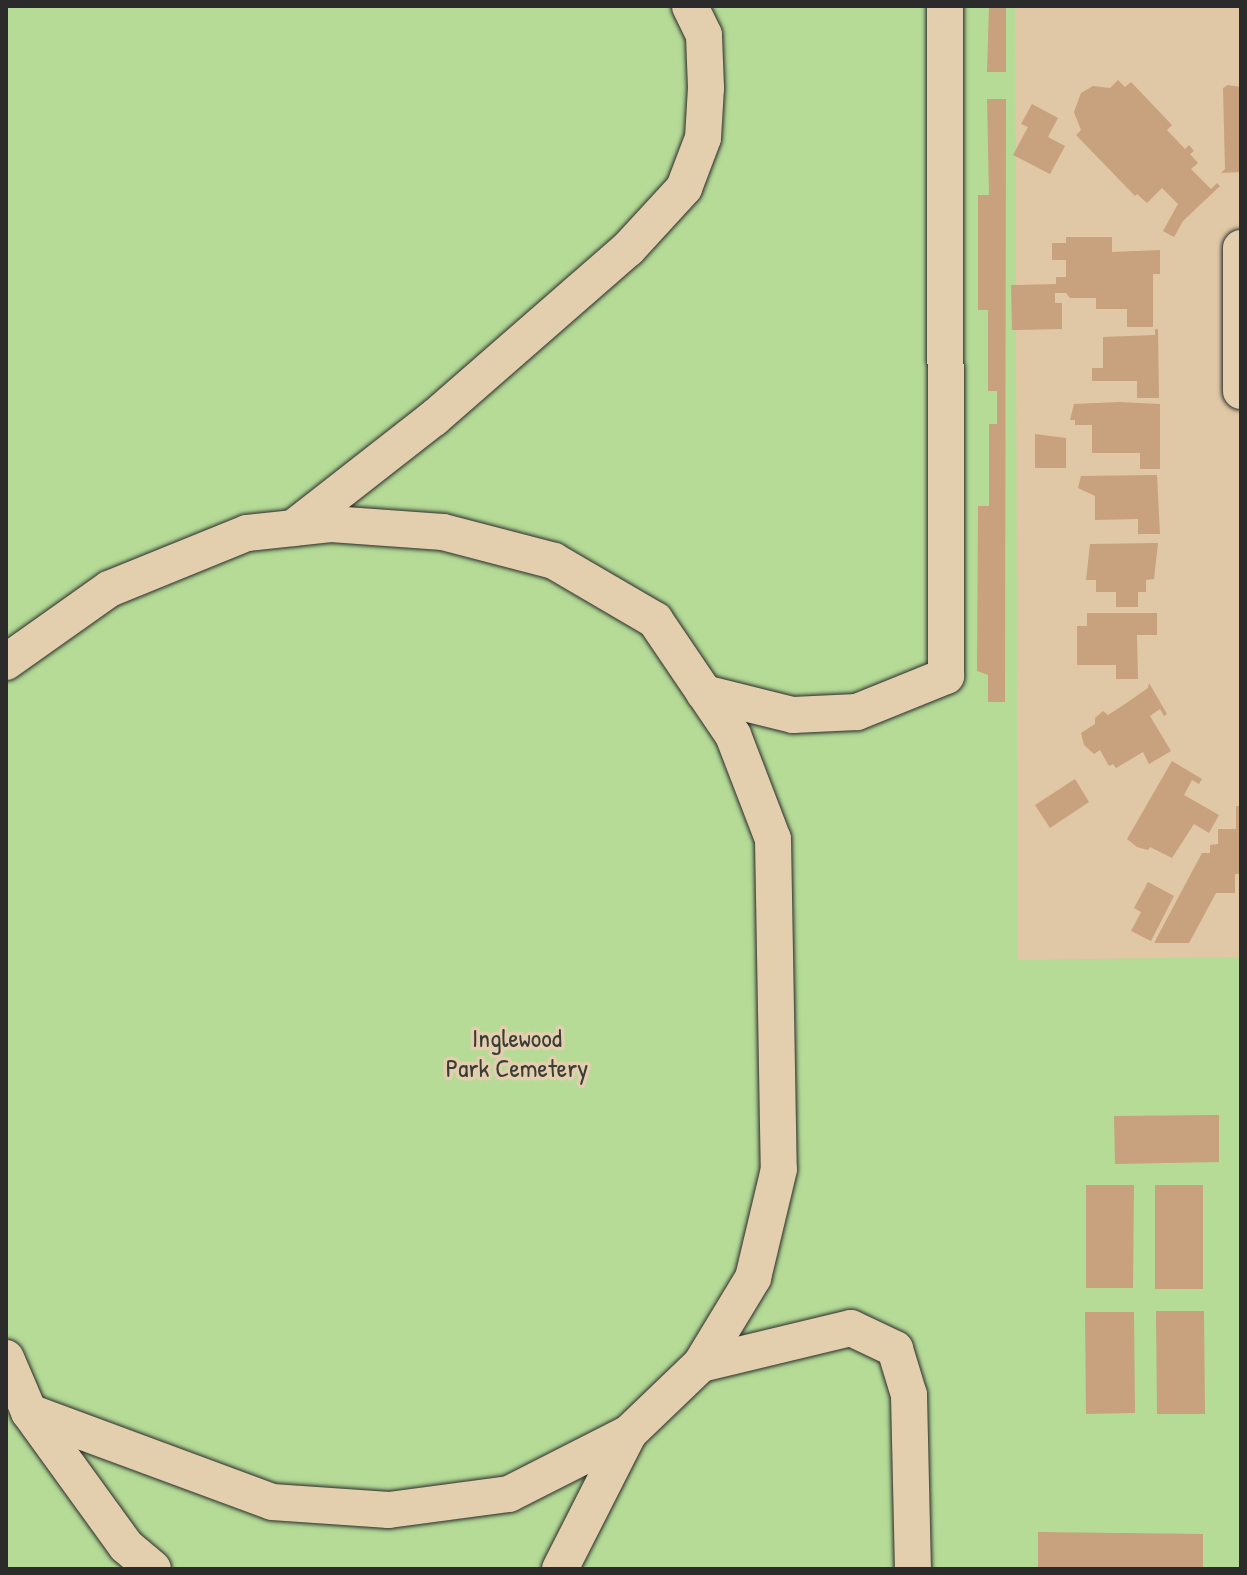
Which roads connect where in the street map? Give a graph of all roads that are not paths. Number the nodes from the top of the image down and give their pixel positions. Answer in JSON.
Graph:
{"nodes":[{"id":1,"x":690,"y":6,"type":"edge"},
{"id":2,"x":945,"y":6,"type":"edge"},
{"id":3,"x":1240,"y":248,"type":"edge"},
{"id":4,"x":1241,"y":391,"type":"edge"},
{"id":5,"x":293,"y":528,"type":"junction"},
{"id":6,"x":6,"y":662,"type":"edge"},
{"id":7,"x":704,"y":693,"type":"junction"},
{"id":8,"x":6,"y":1358,"type":"edge"},
{"id":9,"x":701,"y":1364,"type":"junction"},
{"id":10,"x":29,"y":1412,"type":"junction"},
{"id":11,"x":629,"y":1433,"type":"junction"},
{"id":12,"x":153,"y":1569,"type":"edge"},
{"id":13,"x":560,"y":1569,"type":"edge"},
{"id":14,"x":913,"y":1569,"type":"edge"}],
"edges":[{"from":1,"to":5,"type":"street"},
{"from":2,"to":7,"type":"street"},
{"from":3,"to":4,"type":"street"},
{"from":5,"to":6,"type":"street"},
{"from":5,"to":7,"type":"street"},
{"from":7,"to":9,"type":"street"},
{"from":8,"to":10,"type":"street"},
{"from":9,"to":11,"type":"street"},
{"from":9,"to":14,"type":"street"},
{"from":10,"to":11,"type":"street"},
{"from":10,"to":12,"type":"street"},
{"from":11,"to":13,"type":"street"}]}
